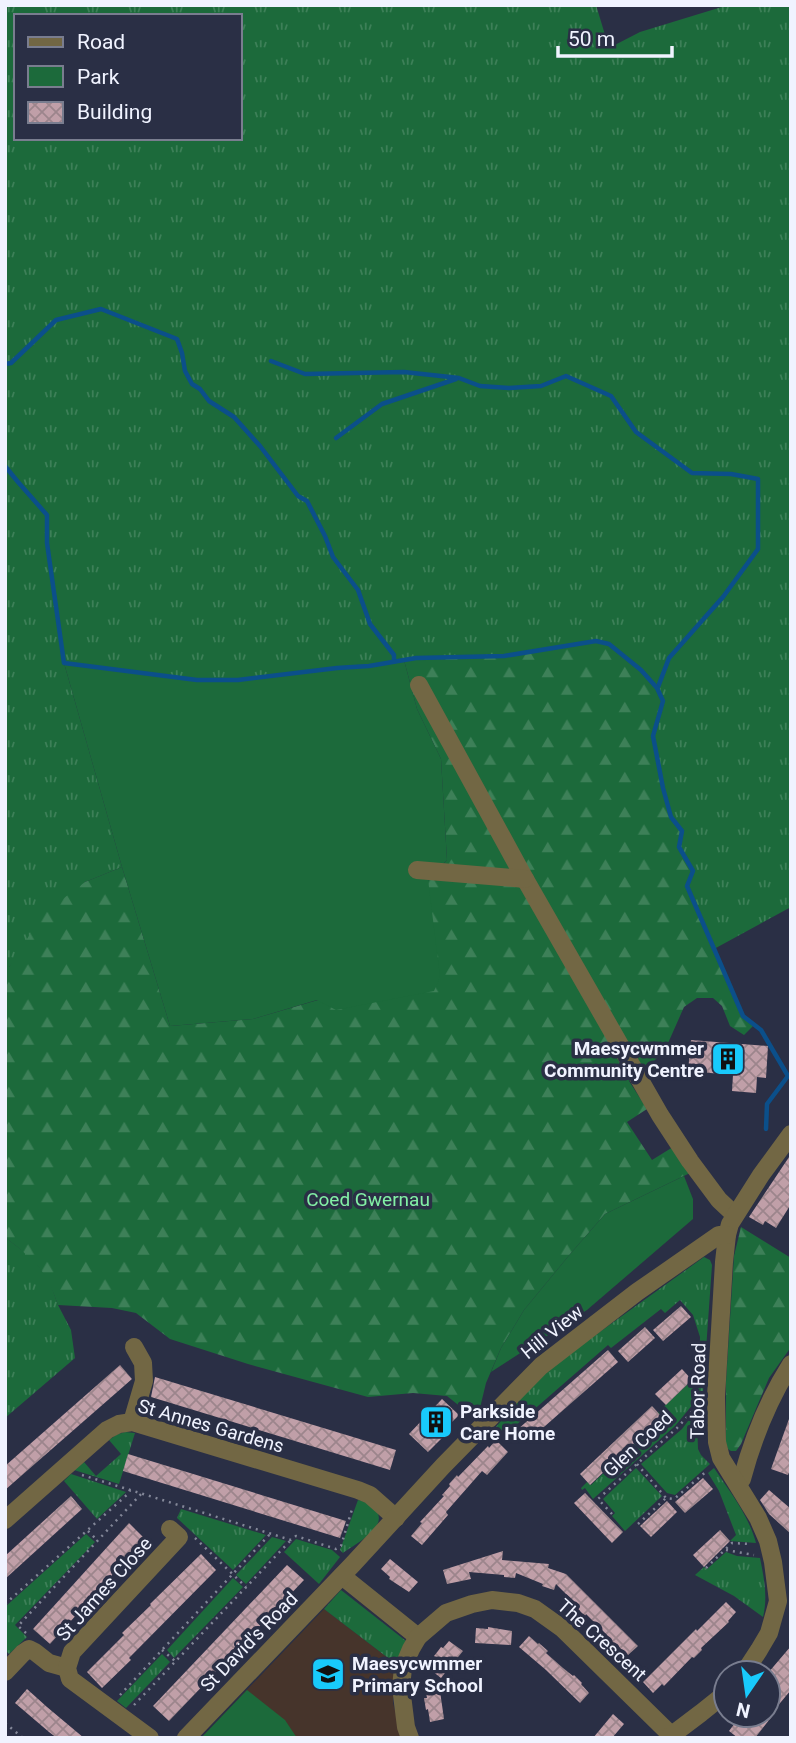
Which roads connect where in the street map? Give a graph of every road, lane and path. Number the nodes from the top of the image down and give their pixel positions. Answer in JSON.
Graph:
{"nodes":[{"id":1,"x":419,"y":685,"type":"dead end"},
{"id":2,"x":417,"y":870,"type":"dead end"},
{"id":3,"x":525,"y":879,"type":"junction"},
{"id":4,"x":791,"y":1134,"type":"edge"},
{"id":5,"x":736,"y":1215,"type":"junction"},
{"id":6,"x":727,"y":1235,"type":"junction"},
{"id":7,"x":134,"y":1347,"type":"dead end"},
{"id":8,"x":791,"y":1364,"type":"edge"},
{"id":9,"x":704,"y":1398,"type":"dead end"},
{"id":10,"x":132,"y":1422,"type":"junction"},
{"id":11,"x":721,"y":1458,"type":"junction"},
{"id":12,"x":637,"y":1464,"type":"junction"},
{"id":13,"x":65,"y":1466,"type":"junction"},
{"id":14,"x":738,"y":1484,"type":"junction"},
{"id":15,"x":130,"y":1490,"type":"junction"},
{"id":16,"x":358,"y":1490,"type":"junction"},
{"id":17,"x":142,"y":1493,"type":"junction"},
{"id":18,"x":666,"y":1497,"type":"junction"},
{"id":19,"x":612,"y":1514,"type":"dead end"},
{"id":20,"x":6,"y":1517,"type":"edge"},
{"id":21,"x":397,"y":1518,"type":"junction"},
{"id":22,"x":638,"y":1524,"type":"dead end"},
{"id":23,"x":179,"y":1529,"type":"joint"},
{"id":24,"x":88,"y":1531,"type":"junction"},
{"id":25,"x":271,"y":1533,"type":"junction"},
{"id":26,"x":291,"y":1540,"type":"junction"},
{"id":27,"x":98,"y":1541,"type":"junction"},
{"id":28,"x":768,"y":1541,"type":"junction"},
{"id":29,"x":725,"y":1549,"type":"junction"},
{"id":30,"x":755,"y":1555,"type":"dead end"},
{"id":31,"x":706,"y":1568,"type":"dead end"},
{"id":32,"x":233,"y":1575,"type":"junction"},
{"id":33,"x":342,"y":1576,"type":"junction"},
{"id":34,"x":246,"y":1587,"type":"junction"},
{"id":35,"x":784,"y":1588,"type":"edge"},
{"id":36,"x":5,"y":1604,"type":"edge"},
{"id":37,"x":418,"y":1637,"type":"junction"},
{"id":38,"x":29,"y":1649,"type":"junction"},
{"id":39,"x":162,"y":1650,"type":"junction"},
{"id":40,"x":754,"y":1659,"type":"edge"},
{"id":41,"x":175,"y":1661,"type":"junction"},
{"id":42,"x":66,"y":1668,"type":"junction"},
{"id":43,"x":5,"y":1672,"type":"edge"},
{"id":44,"x":712,"y":1704,"type":"edge"},
{"id":45,"x":115,"y":1712,"type":"junction"},
{"id":46,"x":5,"y":1723,"type":"edge"},
{"id":47,"x":670,"y":1736,"type":"edge"},
{"id":48,"x":23,"y":1738,"type":"edge"},
{"id":49,"x":150,"y":1738,"type":"edge"},
{"id":50,"x":186,"y":1738,"type":"edge"},
{"id":51,"x":410,"y":1738,"type":"edge"}],
"edges":[{"from":1,"to":3,"type":"street"},
{"from":2,"to":3,"type":"street"},
{"from":3,"to":5,"type":"street"},
{"from":4,"to":5,"type":"street"},
{"from":5,"to":6,"type":"street"},
{"from":6,"to":11,"type":"street","name":"Tabor Road"},
{"from":6,"to":21,"type":"street","name":"Hill View"},
{"from":7,"to":10,"type":"street"},
{"from":8,"to":14,"type":"street"},
{"from":9,"to":12,"type":"path","name":"Glen Coed"},
{"from":10,"to":13,"type":"street","name":"St Annes Gardens"},
{"from":10,"to":16,"type":"street","name":"St Annes Gardens"},
{"from":11,"to":14,"type":"street","name":"Tabor Road"},
{"from":11,"to":18,"type":"path"},
{"from":12,"to":18,"type":"path"},
{"from":12,"to":19,"type":"path","name":"Glen Coed"},
{"from":13,"to":15,"type":"path"},
{"from":13,"to":20,"type":"street","name":"St Annes Gardens"},
{"from":14,"to":28,"type":"street","name":"Tabor Road"},
{"from":15,"to":17,"type":"path"},
{"from":15,"to":24,"type":"path"},
{"from":16,"to":21,"type":"street","name":"St Annes Gardens"},
{"from":16,"to":26,"type":"path"},
{"from":17,"to":25,"type":"path"},
{"from":17,"to":27,"type":"path","name":"St James Close"},
{"from":18,"to":22,"type":"path"},
{"from":21,"to":33,"type":"street","name":"Hill View"},
{"from":23,"to":32,"type":"path"},
{"from":23,"to":42,"type":"street","name":"St James Close"},
{"from":24,"to":27,"type":"path"},
{"from":24,"to":36,"type":"path"},
{"from":25,"to":26,"type":"path"},
{"from":25,"to":32,"type":"path"},
{"from":26,"to":34,"type":"path"},
{"from":27,"to":38,"type":"path","name":"St James Close"},
{"from":28,"to":29,"type":"path"},
{"from":28,"to":35,"type":"street","name":"Tabor Road"},
{"from":29,"to":30,"type":"path"},
{"from":29,"to":31,"type":"path"},
{"from":32,"to":34,"type":"path"},
{"from":32,"to":39,"type":"path"},
{"from":33,"to":37,"type":"street"},
{"from":33,"to":50,"type":"street","name":"St David's Road"},
{"from":34,"to":41,"type":"path"},
{"from":35,"to":40,"type":"street","name":"Tabor Road"},
{"from":37,"to":47,"type":"street","name":"The Crescent"},
{"from":37,"to":51,"type":"street","name":"The Crescent"},
{"from":38,"to":42,"type":"street"},
{"from":38,"to":43,"type":"street"},
{"from":39,"to":41,"type":"path"},
{"from":39,"to":45,"type":"path"},
{"from":41,"to":45,"type":"path"},
{"from":42,"to":45,"type":"street","name":"St James Close"},
{"from":44,"to":47,"type":"street"},
{"from":45,"to":49,"type":"street","name":"St James Close"},
{"from":46,"to":48,"type":"path"}]}
